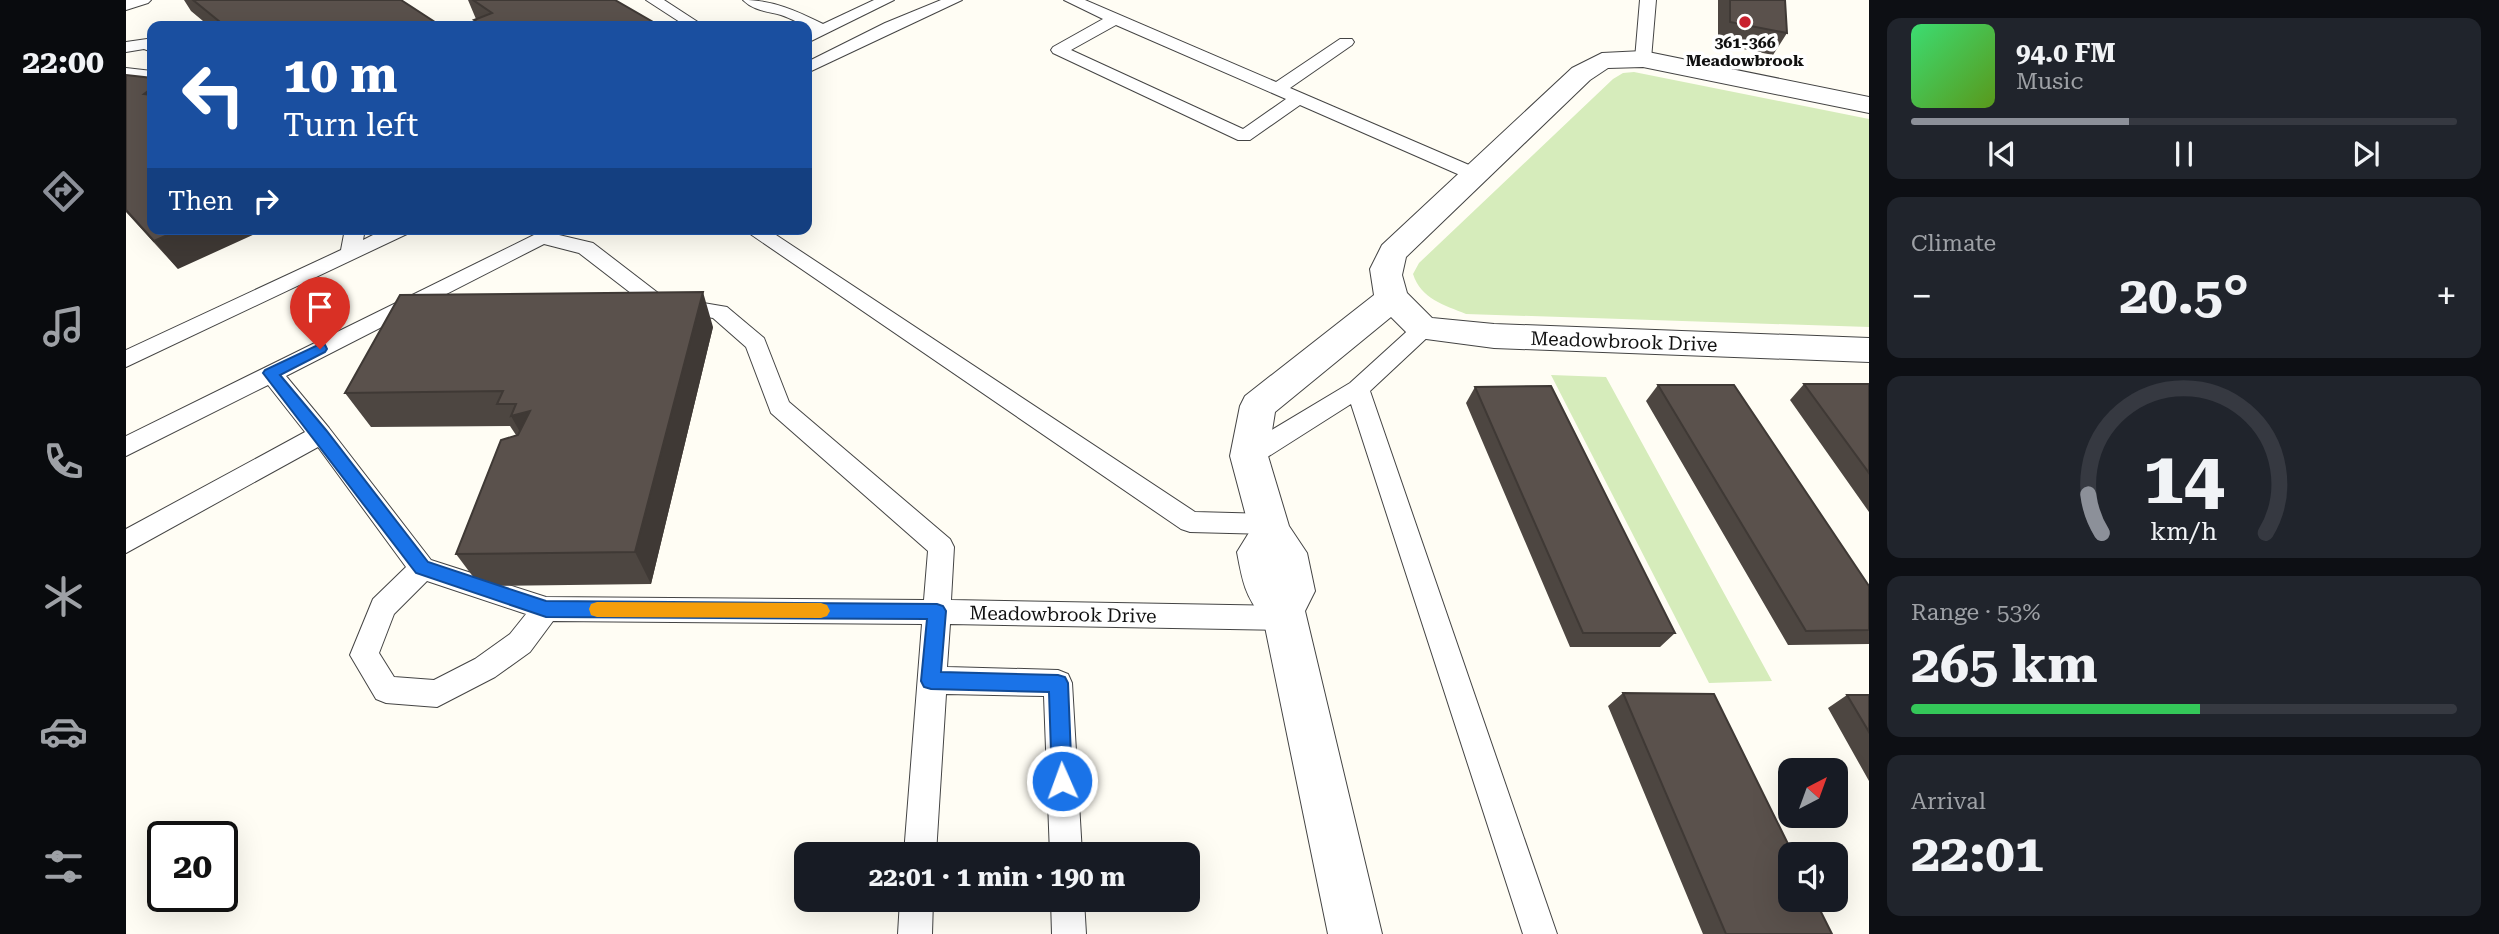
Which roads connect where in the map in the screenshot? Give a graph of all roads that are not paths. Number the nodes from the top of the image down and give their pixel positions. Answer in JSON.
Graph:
{"nodes":[{"id":1,"x":143,"y":0,"type":"edge"},
{"id":2,"x":654,"y":0,"type":"edge"},
{"id":3,"x":751,"y":0,"type":"edge"},
{"id":4,"x":886,"y":0,"type":"edge"},
{"id":5,"x":954,"y":0,"type":"edge"},
{"id":6,"x":1072,"y":0,"type":"edge"},
{"id":7,"x":1648,"y":0,"type":"edge"},
{"id":8,"x":126,"y":5,"type":"edge"},
{"id":9,"x":786,"y":11,"type":"junction"},
{"id":10,"x":1115,"y":19,"type":"junction"},
{"id":11,"x":688,"y":21,"type":"edge"},
{"id":12,"x":764,"y":21,"type":"dead end"},
{"id":13,"x":805,"y":21,"type":"edge"},
{"id":14,"x":812,"y":24,"type":"edge"},
{"id":15,"x":823,"y":30,"type":"junction"},
{"id":16,"x":812,"y":36,"type":"edge"},
{"id":17,"x":1346,"y":42,"type":"dead end"},
{"id":18,"x":147,"y":44,"type":"edge"},
{"id":19,"x":126,"y":47,"type":"edge"},
{"id":20,"x":1643,"y":59,"type":"junction"},
{"id":21,"x":812,"y":65,"type":"edge"},
{"id":22,"x":126,"y":73,"type":"edge"},
{"id":23,"x":147,"y":75,"type":"edge"},
{"id":24,"x":1278,"y":89,"type":"junction"},
{"id":25,"x":1299,"y":98,"type":"junction"},
{"id":26,"x":1869,"y":105,"type":"edge"},
{"id":27,"x":1476,"y":175,"type":"junction"},
{"id":28,"x":354,"y":235,"type":"edge"},
{"id":29,"x":390,"y":235,"type":"edge"},
{"id":30,"x":762,"y":235,"type":"edge"},
{"id":31,"x":351,"y":254,"type":"junction"},
{"id":32,"x":1392,"y":299,"type":"junction"},
{"id":33,"x":1423,"y":329,"type":"junction"},
{"id":34,"x":1869,"y":350,"type":"edge"},
{"id":35,"x":129,"y":353,"type":"edge"},
{"id":36,"x":270,"y":373,"type":"junction"},
{"id":37,"x":1358,"y":389,"type":"junction"},
{"id":38,"x":321,"y":434,"type":"junction"},
{"id":39,"x":126,"y":447,"type":"edge"},
{"id":40,"x":1249,"y":456,"type":"junction"},
{"id":41,"x":1270,"y":528,"type":"junction"},
{"id":42,"x":126,"y":542,"type":"edge"},
{"id":43,"x":422,"y":568,"type":"junction"},
{"id":44,"x":546,"y":609,"type":"junction"},
{"id":45,"x":937,"y":611,"type":"junction"},
{"id":46,"x":1284,"y":613,"type":"junction"},
{"id":47,"x":931,"y":681,"type":"junction"},
{"id":48,"x":921,"y":842,"type":"edge"},
{"id":49,"x":1065,"y":842,"type":"edge"},
{"id":50,"x":916,"y":912,"type":"edge"},
{"id":51,"x":1068,"y":912,"type":"edge"},
{"id":52,"x":915,"y":934,"type":"edge"},
{"id":53,"x":1069,"y":934,"type":"edge"},
{"id":54,"x":1354,"y":934,"type":"edge"},
{"id":55,"x":1540,"y":934,"type":"edge"}],
"edges":[{"from":1,"to":8,"type":"lane"},
{"from":2,"to":11,"type":"lane"},
{"from":3,"to":9,"type":"lane"},
{"from":4,"to":15,"type":"lane"},
{"from":5,"to":21,"type":"lane"},
{"from":6,"to":10,"type":"lane"},
{"from":7,"to":20,"type":"lane"},
{"from":9,"to":12,"type":"lane"},
{"from":9,"to":13,"type":"lane"},
{"from":10,"to":24,"type":"lane"},
{"from":10,"to":25,"type":"lane"},
{"from":14,"to":15,"type":"lane"},
{"from":15,"to":16,"type":"lane"},
{"from":17,"to":24,"type":"lane"},
{"from":18,"to":19,"type":"lane"},
{"from":20,"to":26,"type":"street"},
{"from":20,"to":27,"type":"street"},
{"from":22,"to":23,"type":"lane"},
{"from":24,"to":25,"type":"lane"},
{"from":25,"to":27,"type":"lane"},
{"from":27,"to":32,"type":"street"},
{"from":28,"to":31,"type":"lane"},
{"from":29,"to":31,"type":"lane"},
{"from":30,"to":41,"type":"lane"},
{"from":31,"to":35,"type":"lane"},
{"from":32,"to":33,"type":"street"},
{"from":32,"to":40,"type":"street"},
{"from":33,"to":34,"type":"street","name":"Meadowbrook Drive"},
{"from":33,"to":37,"type":"lane"},
{"from":36,"to":38,"type":"lane"},
{"from":36,"to":39,"type":"lane"},
{"from":36,"to":45,"type":"lane"},
{"from":37,"to":40,"type":"lane"},
{"from":37,"to":55,"type":"lane"},
{"from":38,"to":42,"type":"lane"},
{"from":38,"to":43,"type":"lane"},
{"from":40,"to":41,"type":"street"},
{"from":41,"to":46,"type":"street"},
{"from":43,"to":44,"type":"lane","name":"Meadowbrook Drive"},
{"from":43,"to":44,"type":"lane"},
{"from":44,"to":45,"type":"lane","name":"Meadowbrook Drive"},
{"from":45,"to":46,"type":"lane","name":"Meadowbrook Drive"},
{"from":45,"to":47,"type":"lane"},
{"from":46,"to":54,"type":"street"},
{"from":47,"to":48,"type":"lane"},
{"from":47,"to":49,"type":"lane"},
{"from":50,"to":52,"type":"lane"},
{"from":51,"to":53,"type":"lane"}]}
